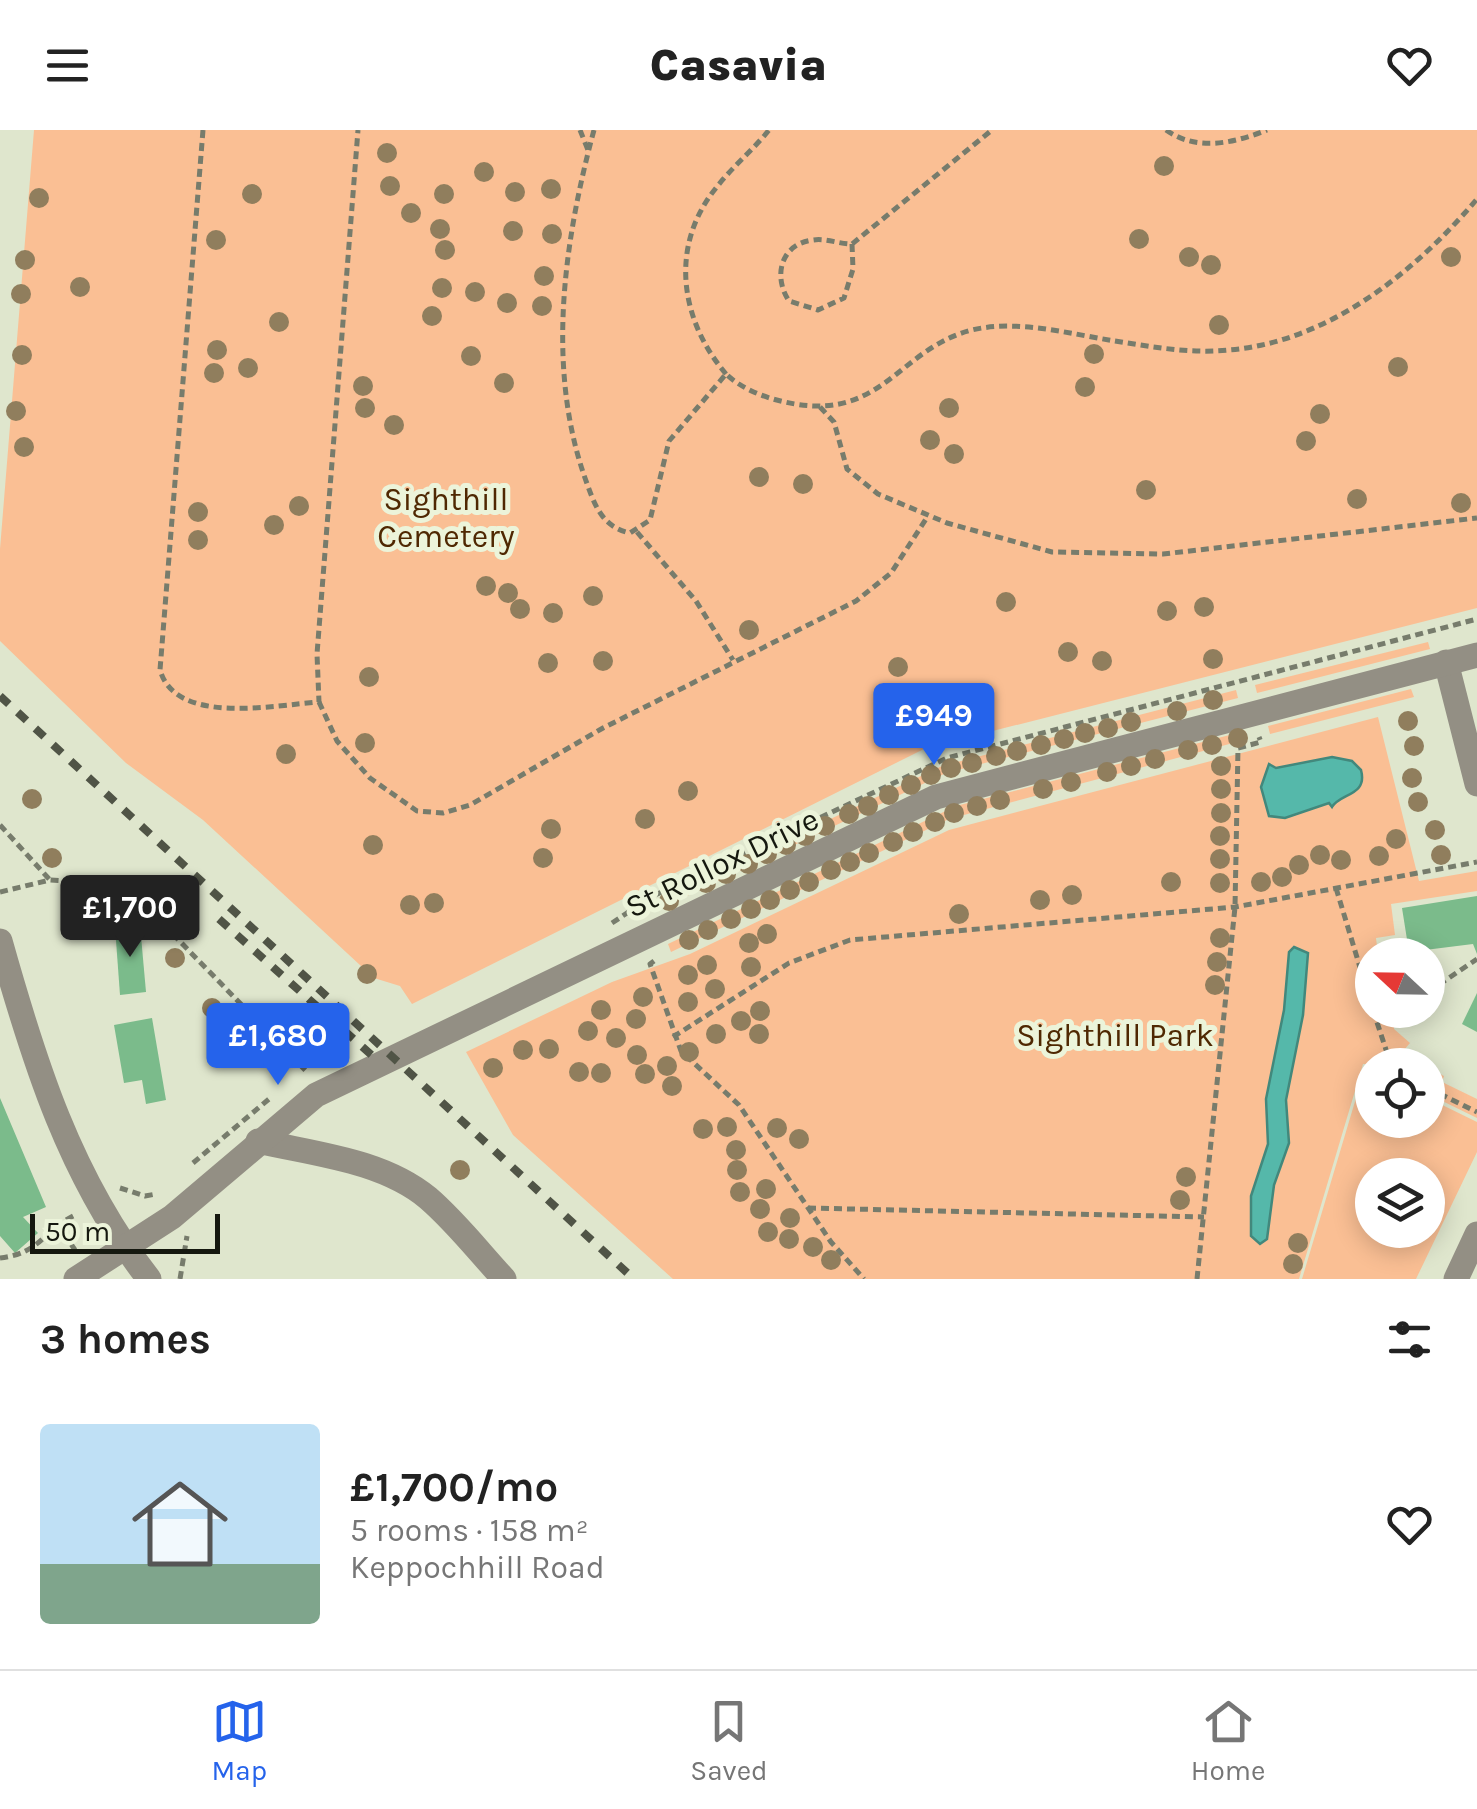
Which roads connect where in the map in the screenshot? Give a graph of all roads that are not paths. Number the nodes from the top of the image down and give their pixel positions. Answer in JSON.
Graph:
{"nodes":[{"id":1,"x":1477,"y":655,"type":"edge"},
{"id":2,"x":1446,"y":662,"type":"junction"},
{"id":3,"x":1477,"y":784,"type":"edge"},
{"id":4,"x":0,"y":941,"type":"edge"},
{"id":5,"x":0,"y":1036,"type":"edge"},
{"id":6,"x":26,"y":1036,"type":"junction"},
{"id":7,"x":258,"y":1141,"type":"junction"},
{"id":8,"x":1477,"y":1234,"type":"edge"},
{"id":9,"x":126,"y":1248,"type":"junction"},
{"id":10,"x":76,"y":1279,"type":"edge"},
{"id":11,"x":149,"y":1279,"type":"edge"},
{"id":12,"x":504,"y":1279,"type":"edge"},
{"id":13,"x":1456,"y":1279,"type":"edge"}],
"edges":[{"from":1,"to":2,"type":"street","name":"St Rollox Drive"},
{"from":2,"to":3,"type":"street"},
{"from":2,"to":7,"type":"street","name":"St Rollox Drive"},
{"from":4,"to":6,"type":"street"},
{"from":5,"to":6,"type":"street"},
{"from":6,"to":9,"type":"street"},
{"from":7,"to":9,"type":"street","name":"St Rollox Drive"},
{"from":7,"to":12,"type":"street"},
{"from":8,"to":13,"type":"street"},
{"from":9,"to":10,"type":"street","name":"St Rollox Drive"},
{"from":9,"to":11,"type":"street"}]}
